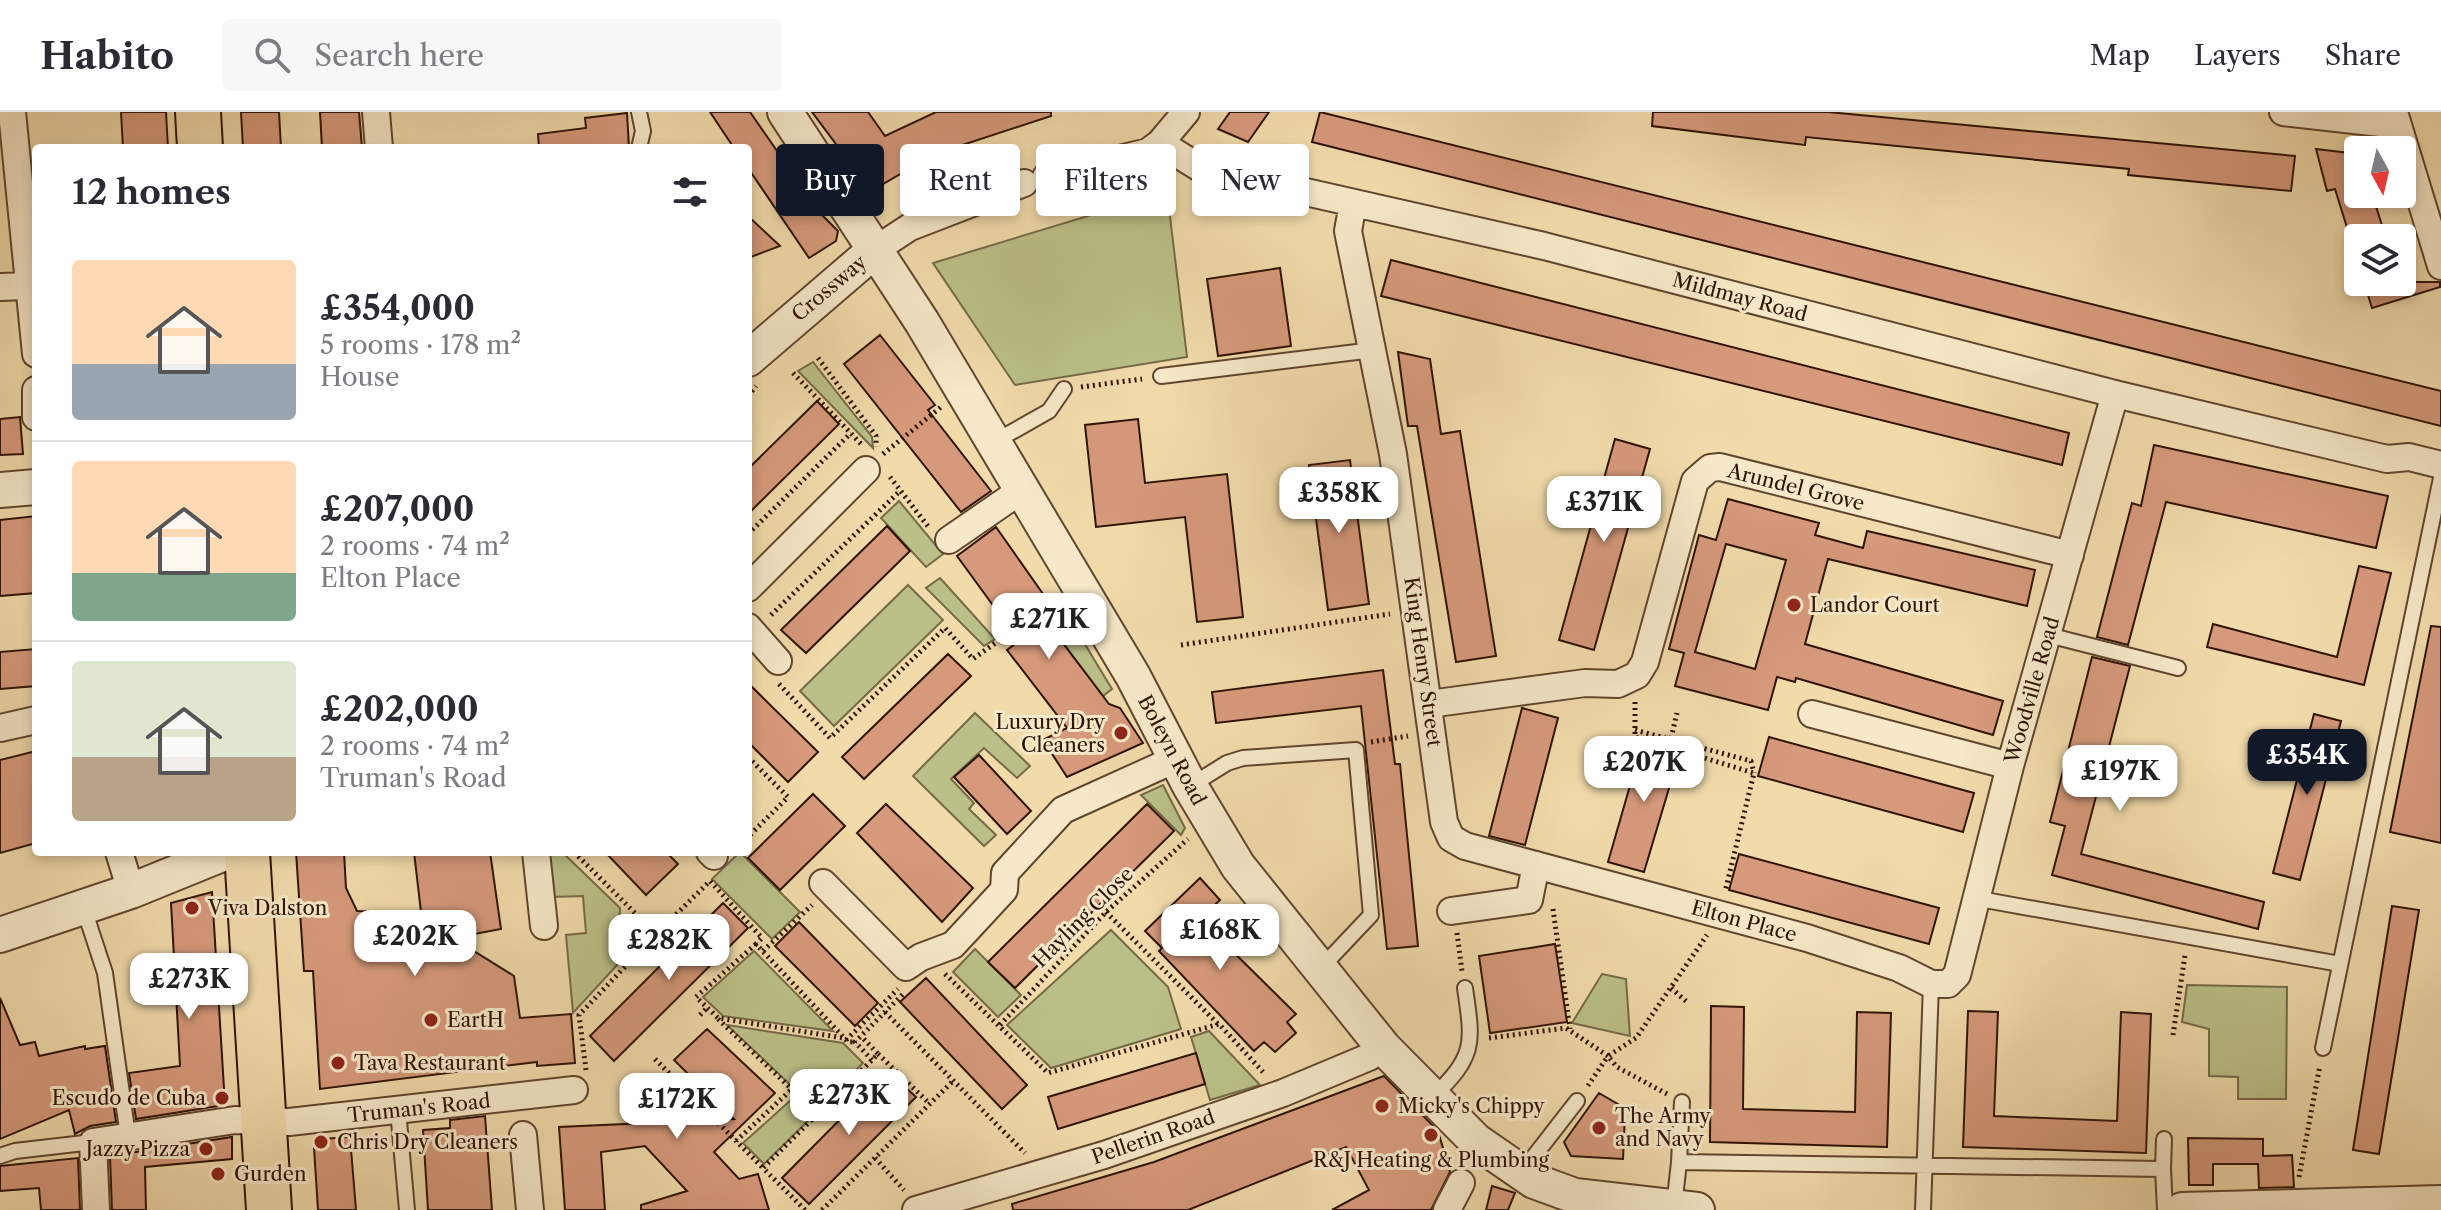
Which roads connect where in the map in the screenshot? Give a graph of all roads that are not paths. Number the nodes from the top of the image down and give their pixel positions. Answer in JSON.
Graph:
{"nodes":[{"id":1,"x":12,"y":112,"type":"edge"},
{"id":2,"x":198,"y":112,"type":"edge"},
{"id":3,"x":376,"y":112,"type":"edge"},
{"id":4,"x":639,"y":112,"type":"edge"},
{"id":5,"x":785,"y":112,"type":"edge"},
{"id":6,"x":1186,"y":112,"type":"edge"},
{"id":7,"x":2283,"y":112,"type":"edge"},
{"id":8,"x":2396,"y":119,"type":"edge"},
{"id":9,"x":1160,"y":143,"type":"junction"},
{"id":10,"x":200,"y":144,"type":"edge"},
{"id":11,"x":379,"y":144,"type":"edge"},
{"id":12,"x":640,"y":144,"type":"edge"},
{"id":13,"x":1353,"y":203,"type":"junction"},
{"id":14,"x":875,"y":250,"type":"junction"},
{"id":15,"x":2441,"y":266,"type":"edge"},
{"id":16,"x":27,"y":286,"type":"junction"},
{"id":17,"x":0,"y":287,"type":"edge"},
{"id":18,"x":32,"y":324,"type":"edge"},
{"id":19,"x":1373,"y":350,"type":"junction"},
{"id":20,"x":752,"y":354,"type":"edge"},
{"id":21,"x":1161,"y":376,"type":"road end"},
{"id":22,"x":1064,"y":389,"type":"road end"},
{"id":23,"x":2115,"y":394,"type":"junction"},
{"id":24,"x":993,"y":443,"type":"junction"},
{"id":25,"x":2441,"y":465,"type":"edge"},
{"id":26,"x":866,"y":470,"type":"dead end"},
{"id":27,"x":2441,"y":478,"type":"edge"},
{"id":28,"x":32,"y":487,"type":"edge"},
{"id":29,"x":0,"y":490,"type":"edge"},
{"id":30,"x":1020,"y":491,"type":"junction"},
{"id":31,"x":949,"y":540,"type":"dead end"},
{"id":32,"x":2070,"y":555,"type":"junction"},
{"id":33,"x":752,"y":579,"type":"edge"},
{"id":34,"x":752,"y":633,"type":"edge"},
{"id":35,"x":2048,"y":635,"type":"junction"},
{"id":36,"x":773,"y":667,"type":"road end"},
{"id":37,"x":2178,"y":668,"type":"dead end"},
{"id":38,"x":1429,"y":704,"type":"junction"},
{"id":39,"x":1812,"y":714,"type":"dead end"},
{"id":40,"x":32,"y":721,"type":"edge"},
{"id":41,"x":0,"y":728,"type":"edge"},
{"id":42,"x":2010,"y":766,"type":"junction"},
{"id":43,"x":1184,"y":772,"type":"junction"},
{"id":44,"x":1451,"y":838,"type":"joint"},
{"id":45,"x":120,"y":856,"type":"edge"},
{"id":46,"x":217,"y":856,"type":"edge"},
{"id":47,"x":247,"y":856,"type":"edge"},
{"id":48,"x":536,"y":856,"type":"edge"},
{"id":49,"x":1536,"y":865,"type":"junction"},
{"id":50,"x":823,"y":883,"type":"dead end"},
{"id":51,"x":131,"y":891,"type":"junction"},
{"id":52,"x":1974,"y":898,"type":"junction"},
{"id":53,"x":83,"y":906,"type":"junction"},
{"id":54,"x":1451,"y":911,"type":"dead end"},
{"id":55,"x":544,"y":926,"type":"dead end"},
{"id":56,"x":0,"y":935,"type":"edge"},
{"id":57,"x":2340,"y":964,"type":"junction"},
{"id":58,"x":1319,"y":970,"type":"junction"},
{"id":59,"x":1940,"y":984,"type":"junction"},
{"id":60,"x":1465,"y":988,"type":"road end"},
{"id":61,"x":1383,"y":1047,"type":"junction"},
{"id":62,"x":2323,"y":1048,"type":"road end"},
{"id":63,"x":580,"y":1082,"type":"road end"},
{"id":64,"x":1432,"y":1099,"type":"junction"},
{"id":65,"x":1577,"y":1101,"type":"road end"},
{"id":66,"x":1682,"y":1102,"type":"road end"},
{"id":67,"x":398,"y":1110,"type":"junction"},
{"id":68,"x":522,"y":1116,"type":"junction"},
{"id":69,"x":263,"y":1121,"type":"junction"},
{"id":70,"x":128,"y":1136,"type":"junction"},
{"id":71,"x":2164,"y":1139,"type":"dead end"},
{"id":72,"x":93,"y":1142,"type":"junction"},
{"id":73,"x":0,"y":1156,"type":"edge"},
{"id":74,"x":1679,"y":1162,"type":"junction"},
{"id":75,"x":1925,"y":1164,"type":"junction"},
{"id":76,"x":2163,"y":1169,"type":"junction"},
{"id":77,"x":1521,"y":1174,"type":"junction"},
{"id":78,"x":1461,"y":1183,"type":"dead end"},
{"id":79,"x":2441,"y":1203,"type":"edge"},
{"id":80,"x":919,"y":1209,"type":"edge"},
{"id":81,"x":1685,"y":1209,"type":"edge"},
{"id":82,"x":96,"y":1210,"type":"edge"},
{"id":83,"x":269,"y":1210,"type":"edge"},
{"id":84,"x":407,"y":1210,"type":"edge"},
{"id":85,"x":530,"y":1210,"type":"edge"},
{"id":86,"x":1447,"y":1210,"type":"edge"},
{"id":87,"x":1923,"y":1210,"type":"edge"},
{"id":88,"x":2165,"y":1210,"type":"edge"},
{"id":89,"x":2182,"y":1210,"type":"edge"}],
"edges":[{"from":1,"to":16,"type":"street"},
{"from":2,"to":10,"type":"highway"},
{"from":3,"to":11,"type":"street"},
{"from":4,"to":12,"type":"lane"},
{"from":5,"to":14,"type":"street","name":"Boleyn Road"},
{"from":6,"to":9,"type":"street"},
{"from":7,"to":8,"type":"street"},
{"from":8,"to":15,"type":"street"},
{"from":9,"to":13,"type":"street","name":"Mildmay Road"},
{"from":9,"to":14,"type":"street"},
{"from":13,"to":19,"type":"street","name":"King Henry Street"},
{"from":13,"to":23,"type":"street","name":"Mildmay Road"},
{"from":14,"to":20,"type":"street","name":"Crossway"},
{"from":14,"to":24,"type":"street","name":"Boleyn Road"},
{"from":16,"to":17,"type":"street"},
{"from":16,"to":18,"type":"street"},
{"from":19,"to":21,"type":"lane"},
{"from":19,"to":38,"type":"street","name":"King Henry Street"},
{"from":22,"to":24,"type":"lane"},
{"from":23,"to":25,"type":"street","name":"Mildmay Road"},
{"from":23,"to":32,"type":"street","name":"Woodville Road"},
{"from":24,"to":30,"type":"street","name":"Boleyn Road"},
{"from":26,"to":33,"type":"street"},
{"from":27,"to":57,"type":"lane"},
{"from":28,"to":29,"type":"street"},
{"from":30,"to":31,"type":"street"},
{"from":30,"to":43,"type":"street","name":"Boleyn Road"},
{"from":32,"to":35,"type":"street","name":"Woodville Road"},
{"from":32,"to":38,"type":"street","name":"Arundel Grove"},
{"from":34,"to":36,"type":"street"},
{"from":35,"to":37,"type":"lane"},
{"from":35,"to":42,"type":"street","name":"Woodville Road"},
{"from":38,"to":44,"type":"street","name":"King Henry Street"},
{"from":39,"to":42,"type":"street"},
{"from":40,"to":41,"type":"street"},
{"from":42,"to":52,"type":"street","name":"Woodville Road"},
{"from":43,"to":50,"type":"street"},
{"from":43,"to":58,"type":"street","name":"Boleyn Road"},
{"from":43,"to":58,"type":"lane"},
{"from":44,"to":49,"type":"street","name":"Elton Place"},
{"from":45,"to":51,"type":"street"},
{"from":46,"to":51,"type":"street"},
{"from":47,"to":69,"type":"highway"},
{"from":48,"to":55,"type":"street"},
{"from":49,"to":54,"type":"street"},
{"from":49,"to":59,"type":"street","name":"Elton Place"},
{"from":51,"to":53,"type":"street"},
{"from":52,"to":57,"type":"lane"},
{"from":52,"to":59,"type":"street","name":"Woodville Road"},
{"from":53,"to":56,"type":"street"},
{"from":53,"to":70,"type":"lane"},
{"from":57,"to":62,"type":"lane"},
{"from":58,"to":61,"type":"street","name":"Boleyn Road"},
{"from":59,"to":75,"type":"lane"},
{"from":60,"to":64,"type":"lane"},
{"from":61,"to":64,"type":"street","name":"Boleyn Road"},
{"from":61,"to":80,"type":"street","name":"Pellerin Road"},
{"from":63,"to":68,"type":"street","name":"Truman's Road"},
{"from":64,"to":77,"type":"street","name":"Boleyn Road"},
{"from":65,"to":77,"type":"lane"},
{"from":66,"to":74,"type":"lane"},
{"from":67,"to":68,"type":"street","name":"Truman's Road"},
{"from":67,"to":69,"type":"street","name":"Truman's Road"},
{"from":67,"to":84,"type":"lane"},
{"from":68,"to":85,"type":"street"},
{"from":69,"to":70,"type":"street","name":"Truman's Road"},
{"from":69,"to":83,"type":"highway"},
{"from":70,"to":72,"type":"street","name":"Truman's Road"},
{"from":71,"to":76,"type":"lane"},
{"from":72,"to":73,"type":"lane"},
{"from":72,"to":82,"type":"street"},
{"from":74,"to":75,"type":"lane"},
{"from":74,"to":81,"type":"lane"},
{"from":75,"to":76,"type":"lane"},
{"from":75,"to":87,"type":"lane"},
{"from":76,"to":88,"type":"lane"},
{"from":77,"to":81,"type":"street","name":"Boleyn Road"},
{"from":78,"to":86,"type":"street"},
{"from":79,"to":89,"type":"street"}]}
